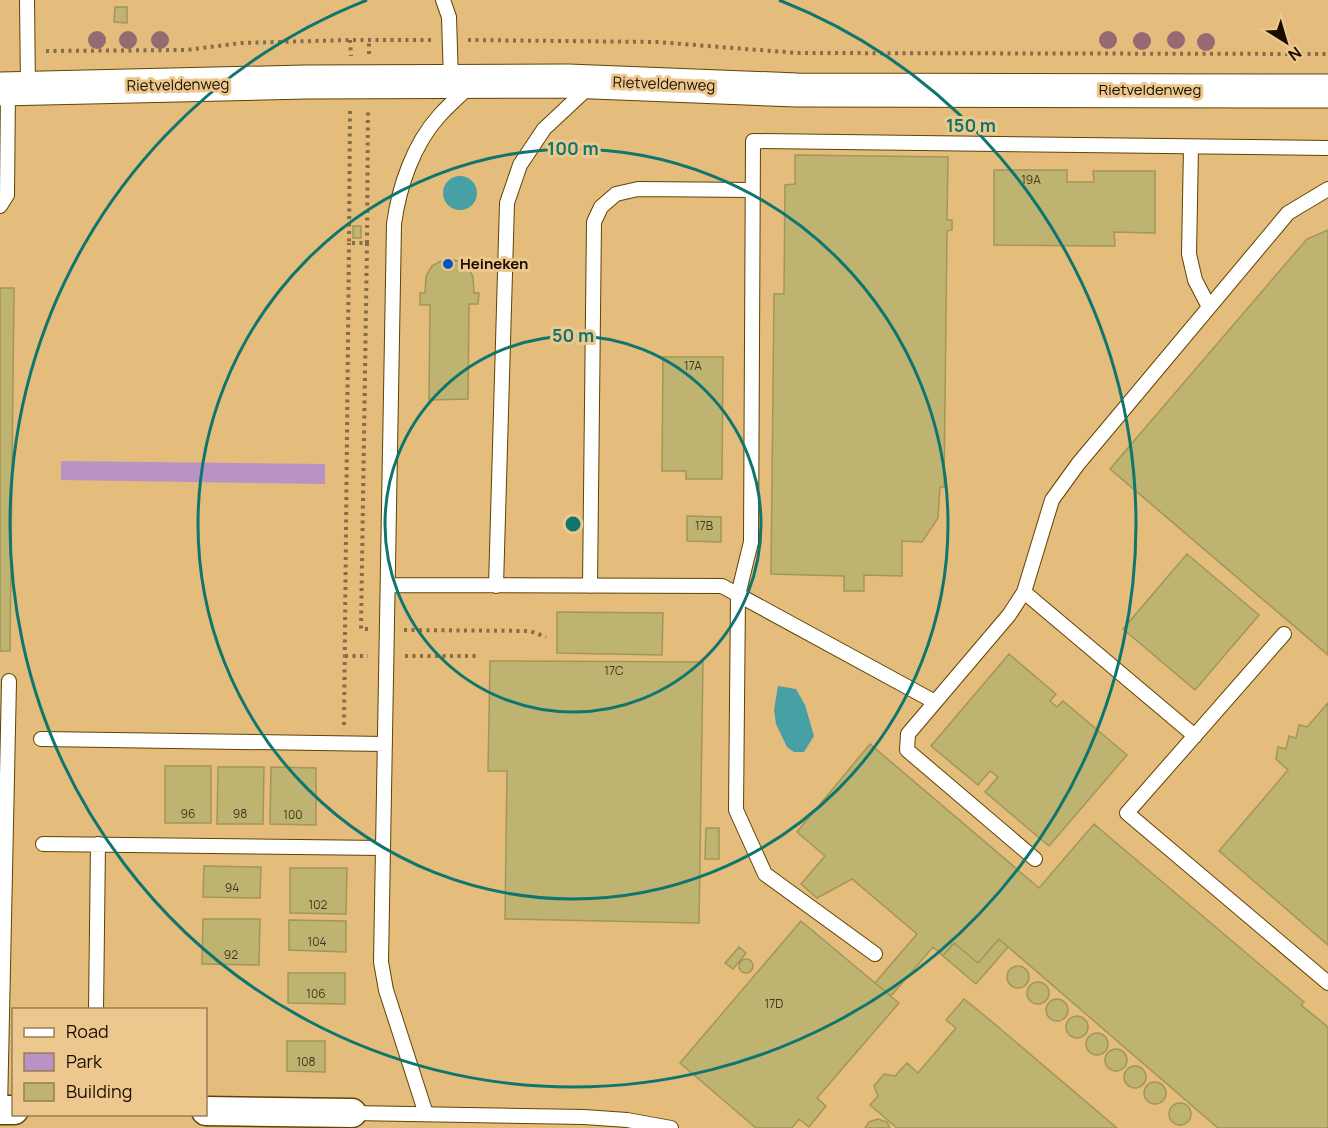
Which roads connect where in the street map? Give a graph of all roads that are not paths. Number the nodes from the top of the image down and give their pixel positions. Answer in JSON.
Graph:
{"nodes":[{"id":1,"x":27,"y":0,"type":"edge"},
{"id":2,"x":443,"y":0,"type":"edge"},
{"id":3,"x":463,"y":81,"type":"junction"},
{"id":4,"x":594,"y":81,"type":"junction"},
{"id":5,"x":12,"y":89,"type":"edge"},
{"id":6,"x":1328,"y":91,"type":"edge"},
{"id":7,"x":1191,"y":147,"type":"junction"},
{"id":8,"x":1328,"y":148,"type":"edge"},
{"id":9,"x":1328,"y":189,"type":"edge"},
{"id":10,"x":753,"y":190,"type":"junction"},
{"id":11,"x":0,"y":206,"type":"edge"},
{"id":12,"x":1209,"y":307,"type":"junction"},
{"id":13,"x":388,"y":585,"type":"junction"},
{"id":14,"x":496,"y":586,"type":"junction"},
{"id":15,"x":590,"y":586,"type":"junction"},
{"id":16,"x":1024,"y":592,"type":"junction"},
{"id":17,"x":738,"y":595,"type":"junction"},
{"id":18,"x":1284,"y":634,"type":"dead end"},
{"id":19,"x":9,"y":681,"type":"dead end"},
{"id":20,"x":935,"y":702,"type":"junction"},
{"id":21,"x":1195,"y":736,"type":"junction"},
{"id":22,"x":41,"y":739,"type":"dead end"},
{"id":23,"x":385,"y":744,"type":"junction"},
{"id":24,"x":44,"y":844,"type":"dead end"},
{"id":25,"x":98,"y":844,"type":"junction"},
{"id":26,"x":383,"y":848,"type":"junction"},
{"id":27,"x":1035,"y":859,"type":"dead end"},
{"id":28,"x":874,"y":954,"type":"dead end"},
{"id":29,"x":1328,"y":983,"type":"edge"},
{"id":30,"x":96,"y":1008,"type":"edge"},
{"id":31,"x":0,"y":1062,"type":"edge"},
{"id":32,"x":0,"y":1110,"type":"edge"},
{"id":33,"x":207,"y":1111,"type":"edge"},
{"id":34,"x":352,"y":1113,"type":"joint"},
{"id":35,"x":426,"y":1114,"type":"junction"},
{"id":36,"x":671,"y":1128,"type":"edge"}],
"edges":[{"from":1,"to":5,"type":"lane"},
{"from":2,"to":3,"type":"lane"},
{"from":3,"to":4,"type":"street","name":"Rietveldenweg"},
{"from":3,"to":5,"type":"street","name":"Rietveldenweg"},
{"from":3,"to":13,"type":"lane"},
{"from":4,"to":6,"type":"street","name":"Rietveldenweg"},
{"from":4,"to":14,"type":"lane"},
{"from":5,"to":11,"type":"lane"},
{"from":7,"to":8,"type":"lane"},
{"from":7,"to":10,"type":"lane"},
{"from":7,"to":12,"type":"lane"},
{"from":9,"to":12,"type":"lane"},
{"from":10,"to":15,"type":"lane"},
{"from":10,"to":17,"type":"lane"},
{"from":12,"to":16,"type":"lane"},
{"from":13,"to":14,"type":"lane"},
{"from":13,"to":23,"type":"lane"},
{"from":14,"to":15,"type":"lane"},
{"from":15,"to":17,"type":"lane"},
{"from":16,"to":20,"type":"lane"},
{"from":16,"to":21,"type":"lane"},
{"from":17,"to":20,"type":"lane"},
{"from":17,"to":28,"type":"lane"},
{"from":18,"to":21,"type":"lane"},
{"from":19,"to":31,"type":"lane"},
{"from":20,"to":27,"type":"lane"},
{"from":21,"to":29,"type":"lane"},
{"from":22,"to":23,"type":"lane"},
{"from":23,"to":26,"type":"lane"},
{"from":24,"to":25,"type":"lane"},
{"from":25,"to":26,"type":"lane"},
{"from":25,"to":30,"type":"lane"},
{"from":26,"to":35,"type":"lane"},
{"from":31,"to":32,"type":"lane"},
{"from":33,"to":34,"type":"street"},
{"from":34,"to":35,"type":"lane"},
{"from":35,"to":36,"type":"lane"}]}
